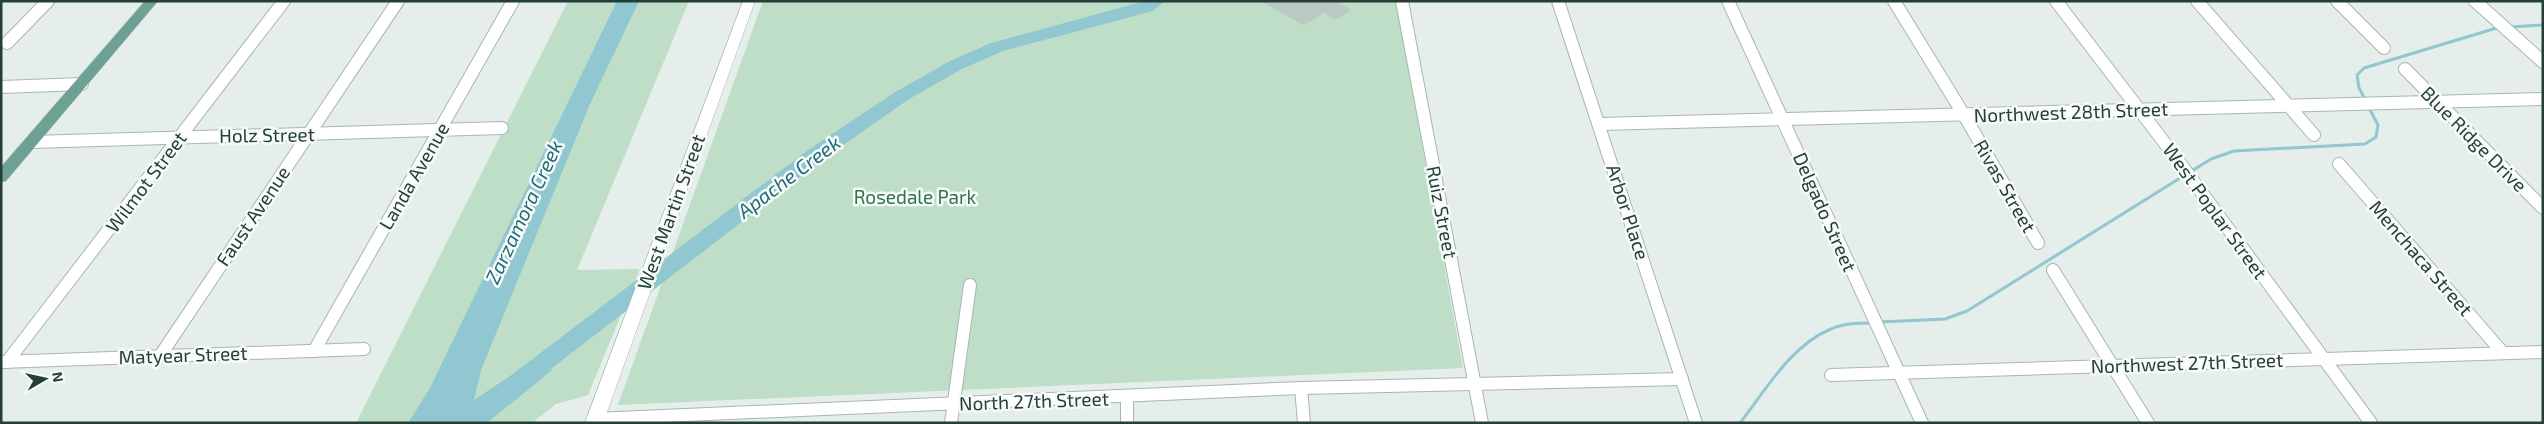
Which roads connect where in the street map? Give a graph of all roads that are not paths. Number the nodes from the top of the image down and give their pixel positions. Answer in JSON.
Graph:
{"nodes":[{"id":1,"x":48,"y":1,"type":"edge"},
{"id":2,"x":152,"y":1,"type":"edge"},
{"id":3,"x":284,"y":1,"type":"edge"},
{"id":4,"x":398,"y":1,"type":"edge"},
{"id":5,"x":514,"y":1,"type":"edge"},
{"id":6,"x":749,"y":1,"type":"edge"},
{"id":7,"x":1402,"y":1,"type":"edge"},
{"id":8,"x":1558,"y":1,"type":"edge"},
{"id":9,"x":1728,"y":1,"type":"edge"},
{"id":10,"x":1894,"y":1,"type":"edge"},
{"id":11,"x":2056,"y":1,"type":"edge"},
{"id":12,"x":2198,"y":1,"type":"edge"},
{"id":13,"x":2337,"y":1,"type":"edge"},
{"id":14,"x":2475,"y":1,"type":"edge"},
{"id":15,"x":7,"y":43,"type":"dead end"},
{"id":16,"x":2384,"y":48,"type":"dead end"},
{"id":17,"x":2543,"y":62,"type":"edge"},
{"id":18,"x":2405,"y":69,"type":"dead end"},
{"id":19,"x":82,"y":84,"type":"junction"},
{"id":20,"x":1,"y":87,"type":"edge"},
{"id":21,"x":2543,"y":99,"type":"edge"},
{"id":22,"x":2438,"y":102,"type":"junction"},
{"id":23,"x":2289,"y":106,"type":"junction"},
{"id":24,"x":2139,"y":110,"type":"junction"},
{"id":25,"x":1964,"y":115,"type":"junction"},
{"id":26,"x":1784,"y":120,"type":"junction"},
{"id":27,"x":1599,"y":124,"type":"junction"},
{"id":28,"x":502,"y":128,"type":"dead end"},
{"id":29,"x":440,"y":130,"type":"junction"},
{"id":30,"x":308,"y":134,"type":"junction"},
{"id":31,"x":2314,"y":135,"type":"dead end"},
{"id":32,"x":180,"y":137,"type":"junction"},
{"id":33,"x":32,"y":142,"type":"junction"},
{"id":34,"x":2339,"y":164,"type":"dead end"},
{"id":35,"x":1,"y":177,"type":"edge"},
{"id":36,"x":2543,"y":208,"type":"edge"},
{"id":37,"x":2038,"y":244,"type":"dead end"},
{"id":38,"x":2053,"y":270,"type":"dead end"},
{"id":39,"x":970,"y":285,"type":"dead end"},
{"id":40,"x":364,"y":349,"type":"dead end"},
{"id":41,"x":314,"y":351,"type":"junction"},
{"id":42,"x":2543,"y":352,"type":"edge"},
{"id":43,"x":2503,"y":353,"type":"junction"},
{"id":44,"x":160,"y":356,"type":"junction"},
{"id":45,"x":2323,"y":359,"type":"junction"},
{"id":46,"x":4,"y":362,"type":"edge"},
{"id":47,"x":2112,"y":366,"type":"junction"},
{"id":48,"x":1898,"y":372,"type":"junction"},
{"id":49,"x":1831,"y":375,"type":"dead end"},
{"id":50,"x":1682,"y":378,"type":"junction"},
{"id":51,"x":1474,"y":384,"type":"junction"},
{"id":52,"x":1301,"y":388,"type":"junction"},
{"id":53,"x":1128,"y":396,"type":"junction"},
{"id":54,"x":954,"y":404,"type":"junction"},
{"id":55,"x":774,"y":416,"type":"edge"},
{"id":56,"x":594,"y":421,"type":"edge"},
{"id":57,"x":951,"y":423,"type":"edge"},
{"id":58,"x":1127,"y":423,"type":"edge"},
{"id":59,"x":1304,"y":423,"type":"edge"},
{"id":60,"x":1482,"y":423,"type":"edge"},
{"id":61,"x":1696,"y":423,"type":"edge"},
{"id":62,"x":1922,"y":423,"type":"edge"},
{"id":63,"x":2148,"y":423,"type":"edge"},
{"id":64,"x":2371,"y":423,"type":"edge"}],
"edges":[{"from":1,"to":15,"type":"street"},
{"from":2,"to":19,"type":"main road"},
{"from":3,"to":32,"type":"street","name":"Wilmot Street"},
{"from":4,"to":30,"type":"street","name":"Faust Avenue"},
{"from":5,"to":29,"type":"street","name":"Landa Avenue"},
{"from":6,"to":56,"type":"street","name":"West Martin Street"},
{"from":7,"to":51,"type":"street","name":"Ruiz Street"},
{"from":8,"to":27,"type":"street","name":"Arbor Place"},
{"from":9,"to":26,"type":"street","name":"Delgado Street"},
{"from":10,"to":25,"type":"street","name":"Rivas Street"},
{"from":11,"to":24,"type":"street","name":"West Poplar Street"},
{"from":12,"to":23,"type":"street"},
{"from":13,"to":16,"type":"street"},
{"from":14,"to":17,"type":"street"},
{"from":18,"to":22,"type":"street","name":"Blue Ridge Drive"},
{"from":19,"to":20,"type":"street"},
{"from":19,"to":33,"type":"main road"},
{"from":21,"to":22,"type":"street","name":"Northwest 28th Street"},
{"from":22,"to":23,"type":"street","name":"Northwest 28th Street"},
{"from":22,"to":36,"type":"street","name":"Blue Ridge Drive"},
{"from":23,"to":24,"type":"street","name":"Northwest 28th Street"},
{"from":23,"to":31,"type":"street"},
{"from":24,"to":25,"type":"street","name":"Northwest 28th Street"},
{"from":24,"to":45,"type":"street","name":"West Poplar Street"},
{"from":25,"to":26,"type":"street","name":"Northwest 28th Street"},
{"from":25,"to":37,"type":"street","name":"Rivas Street"},
{"from":26,"to":27,"type":"street","name":"Northwest 28th Street"},
{"from":26,"to":48,"type":"street","name":"Delgado Street"},
{"from":27,"to":50,"type":"street","name":"Arbor Place"},
{"from":28,"to":29,"type":"street","name":"Holz Street"},
{"from":29,"to":30,"type":"street","name":"Holz Street"},
{"from":29,"to":41,"type":"street","name":"Landa Avenue"},
{"from":30,"to":32,"type":"street","name":"Holz Street"},
{"from":30,"to":44,"type":"street","name":"Faust Avenue"},
{"from":32,"to":33,"type":"street","name":"Holz Street"},
{"from":32,"to":46,"type":"street","name":"Wilmot Street"},
{"from":33,"to":35,"type":"main road"},
{"from":34,"to":43,"type":"street","name":"Menchaca Street"},
{"from":38,"to":47,"type":"street"},
{"from":39,"to":54,"type":"street"},
{"from":40,"to":41,"type":"street","name":"Matyear Street"},
{"from":41,"to":44,"type":"street","name":"Matyear Street"},
{"from":42,"to":43,"type":"street","name":"Northwest 27th Street"},
{"from":43,"to":45,"type":"street","name":"Northwest 27th Street"},
{"from":44,"to":46,"type":"street","name":"Matyear Street"},
{"from":45,"to":47,"type":"street","name":"Northwest 27th Street"},
{"from":45,"to":64,"type":"street","name":"West Poplar Street"},
{"from":47,"to":48,"type":"street","name":"Northwest 27th Street"},
{"from":47,"to":63,"type":"street"},
{"from":48,"to":49,"type":"street","name":"Northwest 27th Street"},
{"from":48,"to":62,"type":"street","name":"Delgado Street"},
{"from":50,"to":51,"type":"street"},
{"from":50,"to":61,"type":"street","name":"Arbor Place"},
{"from":51,"to":52,"type":"street","name":"North 27th Street"},
{"from":51,"to":60,"type":"street","name":"Ruiz Street"},
{"from":52,"to":53,"type":"street","name":"North 27th Street"},
{"from":52,"to":59,"type":"street"},
{"from":53,"to":54,"type":"street","name":"North 27th Street"},
{"from":53,"to":58,"type":"street"},
{"from":54,"to":55,"type":"street","name":"North 27th Street"},
{"from":54,"to":57,"type":"street"},
{"from":55,"to":56,"type":"street","name":"North 27th Street"}]}
